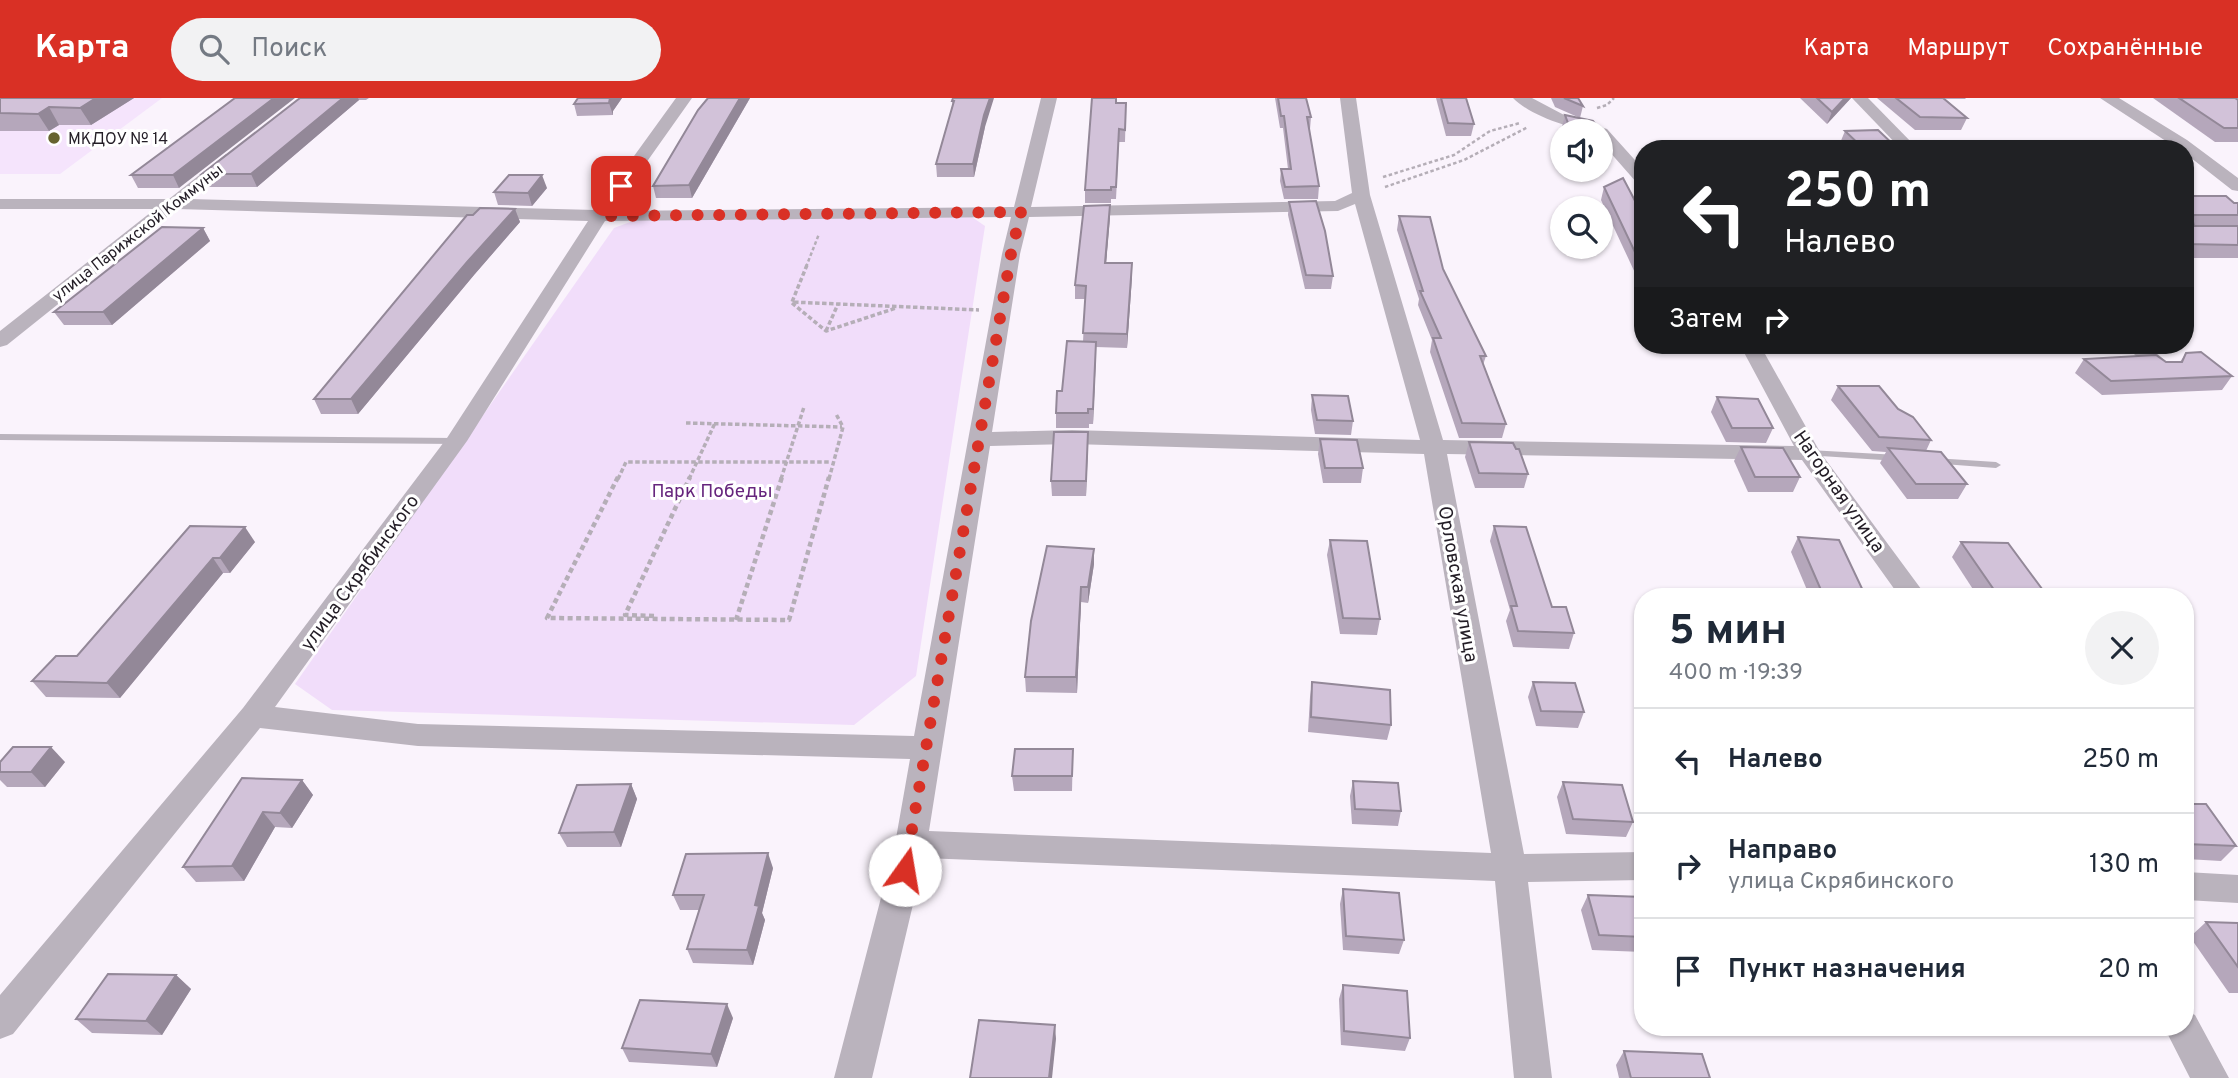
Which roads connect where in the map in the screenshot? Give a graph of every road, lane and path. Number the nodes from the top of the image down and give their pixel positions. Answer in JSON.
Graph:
{"nodes":[{"id":1,"x":684,"y":98,"type":"edge"},
{"id":2,"x":1049,"y":98,"type":"edge"},
{"id":3,"x":1348,"y":98,"type":"edge"},
{"id":4,"x":1521,"y":98,"type":"edge"},
{"id":5,"x":1614,"y":98,"type":"edge"},
{"id":6,"x":1860,"y":98,"type":"edge"},
{"id":7,"x":2108,"y":98,"type":"edge"},
{"id":8,"x":1561,"y":119,"type":"joint"},
{"id":9,"x":1550,"y":122,"type":"edge"},
{"id":10,"x":1901,"y":140,"type":"edge"},
{"id":11,"x":2177,"y":140,"type":"edge"},
{"id":12,"x":1613,"y":146,"type":"edge"},
{"id":13,"x":244,"y":148,"type":"edge"},
{"id":14,"x":2194,"y":152,"type":"edge"},
{"id":15,"x":1634,"y":169,"type":"edge"},
{"id":16,"x":2238,"y":186,"type":"edge"},
{"id":17,"x":1361,"y":195,"type":"junction"},
{"id":18,"x":0,"y":204,"type":"edge"},
{"id":19,"x":172,"y":204,"type":"junction"},
{"id":20,"x":1021,"y":212,"type":"junction"},
{"id":21,"x":827,"y":214,"type":"junction"},
{"id":22,"x":603,"y":216,"type":"junction"},
{"id":23,"x":792,"y":302,"type":"junction"},
{"id":24,"x":838,"y":304,"type":"junction"},
{"id":25,"x":900,"y":307,"type":"junction"},
{"id":26,"x":1001,"y":311,"type":"junction"},
{"id":27,"x":826,"y":331,"type":"junction"},
{"id":28,"x":0,"y":341,"type":"edge"},
{"id":29,"x":1755,"y":354,"type":"edge"},
{"id":30,"x":2145,"y":354,"type":"edge"},
{"id":31,"x":2164,"y":369,"type":"edge"},
{"id":32,"x":804,"y":407,"type":"dead end"},
{"id":33,"x":836,"y":414,"type":"dead end"},
{"id":34,"x":686,"y":423,"type":"dead end"},
{"id":35,"x":715,"y":424,"type":"junction"},
{"id":36,"x":799,"y":426,"type":"junction"},
{"id":37,"x":843,"y":427,"type":"junction"},
{"id":38,"x":0,"y":437,"type":"edge"},
{"id":39,"x":979,"y":439,"type":"junction"},
{"id":40,"x":456,"y":440,"type":"junction"},
{"id":41,"x":1434,"y":447,"type":"junction"},
{"id":42,"x":1809,"y":453,"type":"junction"},
{"id":43,"x":831,"y":462,"type":"junction"},
{"id":44,"x":697,"y":463,"type":"junction"},
{"id":45,"x":788,"y":463,"type":"junction"},
{"id":46,"x":1996,"y":465,"type":"dead end"},
{"id":47,"x":1907,"y":588,"type":"edge"},
{"id":48,"x":737,"y":620,"type":"junction"},
{"id":49,"x":253,"y":716,"type":"junction"},
{"id":50,"x":926,"y":748,"type":"junction"},
{"id":51,"x":911,"y":844,"type":"junction"},
{"id":52,"x":1634,"y":866,"type":"edge"},
{"id":53,"x":1510,"y":868,"type":"junction"},
{"id":54,"x":2194,"y":887,"type":"edge"},
{"id":55,"x":2238,"y":889,"type":"edge"},
{"id":56,"x":0,"y":1022,"type":"edge"},
{"id":57,"x":2187,"y":1036,"type":"edge"},
{"id":58,"x":853,"y":1078,"type":"edge"},
{"id":59,"x":1533,"y":1078,"type":"edge"},
{"id":60,"x":2210,"y":1078,"type":"edge"}],
"edges":[{"from":1,"to":22,"type":"street","name":"улица Скрябинского"},
{"from":2,"to":20,"type":"street"},
{"from":3,"to":17,"type":"street","name":"Орловская улица"},
{"from":4,"to":8,"type":"street"},
{"from":5,"to":8,"type":"path"},
{"from":6,"to":10,"type":"street"},
{"from":7,"to":11,"type":"street"},
{"from":9,"to":17,"type":"path"},
{"from":12,"to":15,"type":"street"},
{"from":13,"to":19,"type":"street","name":"улица Парижской Коммуны"},
{"from":14,"to":16,"type":"street"},
{"from":17,"to":20,"type":"street"},
{"from":17,"to":41,"type":"street","name":"Орловская улица"},
{"from":18,"to":19,"type":"street"},
{"from":19,"to":22,"type":"street"},
{"from":19,"to":28,"type":"street","name":"улица Парижской Коммуны"},
{"from":20,"to":21,"type":"street"},
{"from":20,"to":26,"type":"street"},
{"from":21,"to":22,"type":"street"},
{"from":21,"to":23,"type":"path"},
{"from":22,"to":40,"type":"street","name":"улица Скрябинского"},
{"from":23,"to":24,"type":"path"},
{"from":23,"to":27,"type":"path"},
{"from":24,"to":25,"type":"path"},
{"from":24,"to":27,"type":"path"},
{"from":25,"to":26,"type":"path"},
{"from":25,"to":27,"type":"path"},
{"from":26,"to":39,"type":"street"},
{"from":29,"to":42,"type":"street","name":"Нагорная улица"},
{"from":30,"to":31,"type":"street"},
{"from":32,"to":36,"type":"path"},
{"from":33,"to":37,"type":"path"},
{"from":34,"to":35,"type":"path"},
{"from":35,"to":36,"type":"path"},
{"from":35,"to":44,"type":"path"},
{"from":36,"to":37,"type":"path"},
{"from":36,"to":45,"type":"path"},
{"from":37,"to":43,"type":"path"},
{"from":38,"to":40,"type":"lane"},
{"from":39,"to":41,"type":"street"},
{"from":39,"to":50,"type":"street"},
{"from":40,"to":49,"type":"street","name":"улица Скрябинского"},
{"from":41,"to":42,"type":"street"},
{"from":41,"to":53,"type":"street","name":"Орловская улица"},
{"from":42,"to":46,"type":"lane"},
{"from":42,"to":47,"type":"street","name":"Нагорная улица"},
{"from":43,"to":45,"type":"path"},
{"from":43,"to":48,"type":"path"},
{"from":44,"to":45,"type":"path"},
{"from":44,"to":48,"type":"path"},
{"from":44,"to":48,"type":"path"},
{"from":45,"to":48,"type":"path"},
{"from":49,"to":50,"type":"street"},
{"from":49,"to":56,"type":"street","name":"улица Скрябинского"},
{"from":50,"to":51,"type":"street"},
{"from":51,"to":53,"type":"street"},
{"from":51,"to":58,"type":"street"},
{"from":52,"to":53,"type":"street"},
{"from":53,"to":59,"type":"street","name":"Орловская улица"},
{"from":54,"to":55,"type":"street"},
{"from":57,"to":60,"type":"street"}]}
